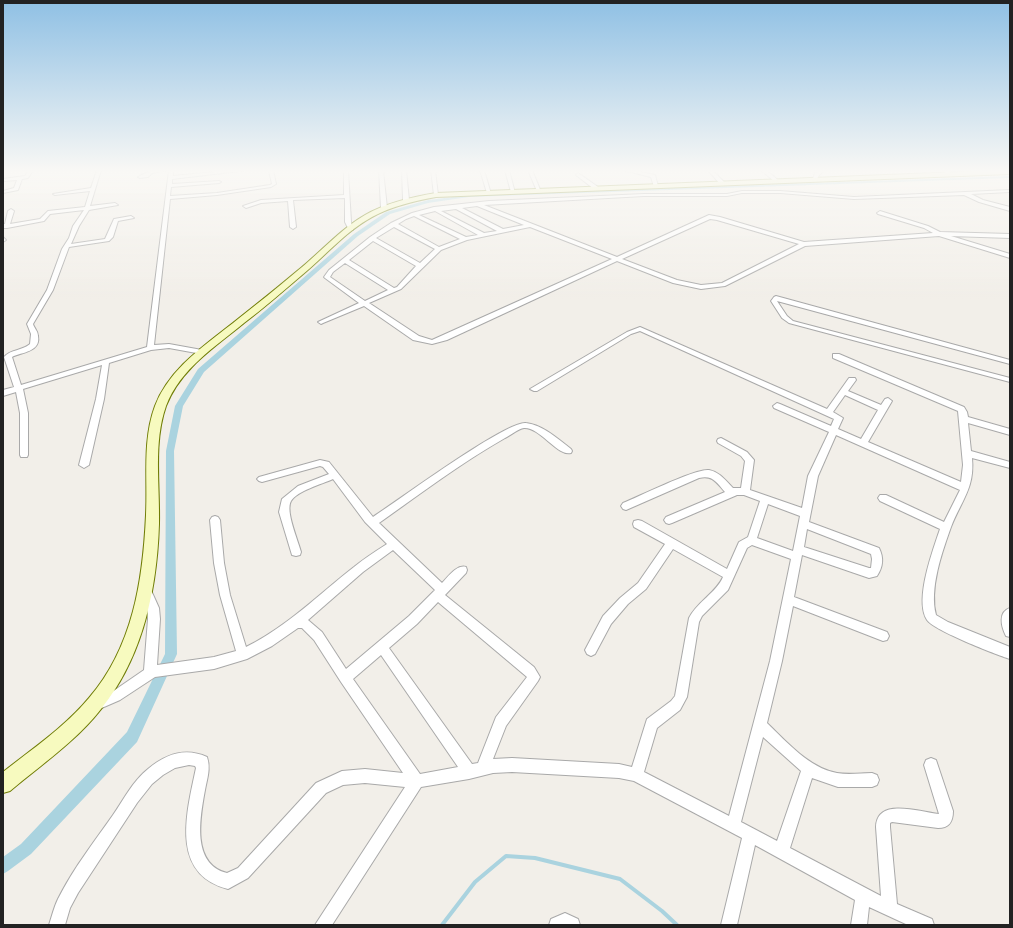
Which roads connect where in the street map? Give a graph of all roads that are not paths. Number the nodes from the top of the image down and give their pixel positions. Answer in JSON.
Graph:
{"nodes":[{"id":1,"x":10,"y":213,"type":"edge"},
{"id":2,"x":48,"y":213,"type":"edge"},
{"id":3,"x":84,"y":213,"type":"edge"},
{"id":4,"x":167,"y":213,"type":"edge"},
{"id":5,"x":292,"y":213,"type":"edge"},
{"id":6,"x":347,"y":213,"type":"edge"},
{"id":7,"x":373,"y":213,"type":"edge"},
{"id":8,"x":417,"y":213,"type":"edge"},
{"id":9,"x":440,"y":213,"type":"edge"},
{"id":10,"x":467,"y":213,"type":"edge"},
{"id":11,"x":501,"y":213,"type":"edge"},
{"id":12,"x":881,"y":213,"type":"edge"},
{"id":13,"x":414,"y":214,"type":"junction"},
{"id":14,"x":131,"y":218,"type":"dead end"},
{"id":15,"x":393,"y":224,"type":"junction"},
{"id":16,"x":531,"y":225,"type":"junction"},
{"id":17,"x":5,"y":226,"type":"edge"},
{"id":18,"x":293,"y":227,"type":"dead end"},
{"id":19,"x":351,"y":229,"type":"junction"},
{"id":20,"x":502,"y":231,"type":"junction"},
{"id":21,"x":940,"y":234,"type":"junction"},
{"id":22,"x":483,"y":235,"type":"junction"},
{"id":23,"x":1010,"y":236,"type":"edge"},
{"id":24,"x":372,"y":238,"type":"junction"},
{"id":25,"x":465,"y":239,"type":"junction"},
{"id":26,"x":804,"y":244,"type":"junction"},
{"id":27,"x":67,"y":246,"type":"junction"},
{"id":28,"x":439,"y":249,"type":"junction"},
{"id":29,"x":1010,"y":256,"type":"edge"},
{"id":30,"x":616,"y":259,"type":"junction"},
{"id":31,"x":345,"y":260,"type":"junction"},
{"id":32,"x":420,"y":266,"type":"junction"},
{"id":33,"x":394,"y":291,"type":"junction"},
{"id":34,"x":364,"y":304,"type":"junction"},
{"id":35,"x":321,"y":322,"type":"dead end"},
{"id":36,"x":150,"y":348,"type":"junction"},
{"id":37,"x":202,"y":352,"type":"junction"},
{"id":38,"x":836,"y":356,"type":"dead end"},
{"id":39,"x":106,"y":362,"type":"junction"},
{"id":40,"x":1010,"y":362,"type":"edge"},
{"id":41,"x":852,"y":380,"type":"dead end"},
{"id":42,"x":1010,"y":380,"type":"edge"},
{"id":43,"x":19,"y":388,"type":"junction"},
{"id":44,"x":534,"y":388,"type":"dead end"},
{"id":45,"x":844,"y":392,"type":"junction"},
{"id":46,"x":3,"y":393,"type":"edge"},
{"id":47,"x":888,"y":401,"type":"dead end"},
{"id":48,"x":777,"y":406,"type":"dead end"},
{"id":49,"x":883,"y":408,"type":"junction"},
{"id":50,"x":829,"y":412,"type":"junction"},
{"id":51,"x":964,"y":419,"type":"junction"},
{"id":52,"x":833,"y":431,"type":"junction"},
{"id":53,"x":1010,"y":432,"type":"edge"},
{"id":54,"x":721,"y":441,"type":"dead end"},
{"id":55,"x":862,"y":444,"type":"junction"},
{"id":56,"x":568,"y":451,"type":"dead end"},
{"id":57,"x":966,"y":453,"type":"junction"},
{"id":58,"x":24,"y":455,"type":"dead end"},
{"id":59,"x":84,"y":465,"type":"dead end"},
{"id":60,"x":1010,"y":465,"type":"edge"},
{"id":61,"x":334,"y":475,"type":"junction"},
{"id":62,"x":262,"y":479,"type":"dead end"},
{"id":63,"x":965,"y":488,"type":"junction"},
{"id":64,"x":731,"y":492,"type":"junction"},
{"id":65,"x":745,"y":492,"type":"junction"},
{"id":66,"x":883,"y":498,"type":"dead end"},
{"id":67,"x":765,"y":499,"type":"junction"},
{"id":68,"x":626,"y":506,"type":"dead end"},
{"id":69,"x":805,"y":519,"type":"junction"},
{"id":70,"x":215,"y":520,"type":"dead end"},
{"id":71,"x":669,"y":520,"type":"dead end"},
{"id":72,"x":372,"y":523,"type":"junction"},
{"id":73,"x":638,"y":524,"type":"dead end"},
{"id":74,"x":946,"y":528,"type":"junction"},
{"id":75,"x":751,"y":540,"type":"junction"},
{"id":76,"x":671,"y":543,"type":"junction"},
{"id":77,"x":394,"y":544,"type":"junction"},
{"id":78,"x":296,"y":552,"type":"dead end"},
{"id":79,"x":798,"y":553,"type":"junction"},
{"id":80,"x":462,"y":570,"type":"dead end"},
{"id":81,"x":729,"y":575,"type":"junction"},
{"id":82,"x":146,"y":589,"type":"junction"},
{"id":83,"x":440,"y":593,"type":"junction"},
{"id":84,"x":789,"y":600,"type":"junction"},
{"id":85,"x":1010,"y":612,"type":"edge"},
{"id":86,"x":296,"y":623,"type":"junction"},
{"id":87,"x":1010,"y":632,"type":"edge"},
{"id":88,"x":883,"y":636,"type":"dead end"},
{"id":89,"x":382,"y":647,"type":"junction"},
{"id":90,"x":591,"y":650,"type":"dead end"},
{"id":91,"x":1010,"y":653,"type":"edge"},
{"id":92,"x":243,"y":655,"type":"junction"},
{"id":93,"x":153,"y":672,"type":"junction"},
{"id":94,"x":345,"y":678,"type":"junction"},
{"id":95,"x":95,"y":704,"type":"junction"},
{"id":96,"x":760,"y":725,"type":"junction"},
{"id":97,"x":931,"y":765,"type":"dead end"},
{"id":98,"x":809,"y":767,"type":"junction"},
{"id":99,"x":476,"y":770,"type":"junction"},
{"id":100,"x":636,"y":775,"type":"junction"},
{"id":101,"x":872,"y":780,"type":"dead end"},
{"id":102,"x":417,"y":781,"type":"junction"},
{"id":103,"x":3,"y":784,"type":"edge"},
{"id":104,"x":733,"y":826,"type":"junction"},
{"id":105,"x":750,"y":834,"type":"junction"},
{"id":106,"x":781,"y":851,"type":"junction"},
{"id":107,"x":863,"y":896,"type":"junction"},
{"id":108,"x":890,"y":908,"type":"junction"},
{"id":109,"x":57,"y":925,"type":"edge"},
{"id":110,"x":323,"y":925,"type":"edge"},
{"id":111,"x":557,"y":925,"type":"edge"},
{"id":112,"x":572,"y":925,"type":"edge"},
{"id":113,"x":729,"y":925,"type":"edge"},
{"id":114,"x":859,"y":925,"type":"edge"},
{"id":115,"x":926,"y":925,"type":"edge"}],
"edges":[{"from":1,"to":17,"type":"street"},
{"from":2,"to":17,"type":"street"},
{"from":3,"to":27,"type":"street"},
{"from":4,"to":36,"type":"street"},
{"from":5,"to":18,"type":"street"},
{"from":6,"to":19,"type":"street"},
{"from":7,"to":19,"type":"street"},
{"from":8,"to":13,"type":"street"},
{"from":9,"to":22,"type":"street"},
{"from":10,"to":20,"type":"street"},
{"from":11,"to":16,"type":"street"},
{"from":12,"to":21,"type":"street"},
{"from":13,"to":15,"type":"street"},
{"from":13,"to":25,"type":"street"},
{"from":14,"to":27,"type":"street"},
{"from":15,"to":24,"type":"street"},
{"from":15,"to":28,"type":"street"},
{"from":16,"to":20,"type":"street"},
{"from":16,"to":30,"type":"street"},
{"from":19,"to":37,"type":"street"},
{"from":20,"to":22,"type":"street"},
{"from":21,"to":23,"type":"street"},
{"from":21,"to":26,"type":"street"},
{"from":21,"to":29,"type":"street"},
{"from":22,"to":25,"type":"street"},
{"from":24,"to":31,"type":"street"},
{"from":24,"to":32,"type":"street"},
{"from":25,"to":28,"type":"street"},
{"from":26,"to":30,"type":"street"},
{"from":26,"to":30,"type":"street"},
{"from":27,"to":43,"type":"street"},
{"from":28,"to":32,"type":"street"},
{"from":30,"to":34,"type":"street"},
{"from":31,"to":33,"type":"street"},
{"from":31,"to":34,"type":"street"},
{"from":32,"to":33,"type":"street"},
{"from":33,"to":34,"type":"street"},
{"from":34,"to":35,"type":"street"},
{"from":36,"to":37,"type":"street"},
{"from":36,"to":39,"type":"street"},
{"from":37,"to":82,"type":"street"},
{"from":38,"to":51,"type":"street"},
{"from":39,"to":43,"type":"street"},
{"from":39,"to":59,"type":"street"},
{"from":40,"to":42,"type":"street"},
{"from":41,"to":45,"type":"street"},
{"from":43,"to":46,"type":"street"},
{"from":43,"to":58,"type":"street"},
{"from":44,"to":50,"type":"street"},
{"from":45,"to":49,"type":"street"},
{"from":45,"to":50,"type":"street"},
{"from":47,"to":49,"type":"street"},
{"from":48,"to":52,"type":"street"},
{"from":49,"to":55,"type":"street"},
{"from":50,"to":52,"type":"street"},
{"from":51,"to":53,"type":"street"},
{"from":51,"to":57,"type":"street"},
{"from":52,"to":55,"type":"street"},
{"from":52,"to":69,"type":"street"},
{"from":54,"to":65,"type":"street"},
{"from":55,"to":63,"type":"street"},
{"from":56,"to":72,"type":"street"},
{"from":57,"to":60,"type":"street"},
{"from":57,"to":63,"type":"street"},
{"from":61,"to":62,"type":"street"},
{"from":61,"to":72,"type":"street"},
{"from":61,"to":78,"type":"street"},
{"from":63,"to":74,"type":"street"},
{"from":64,"to":65,"type":"street"},
{"from":64,"to":68,"type":"street"},
{"from":64,"to":71,"type":"street"},
{"from":65,"to":67,"type":"street"},
{"from":66,"to":74,"type":"street"},
{"from":67,"to":69,"type":"street"},
{"from":67,"to":75,"type":"street"},
{"from":69,"to":79,"type":"street"},
{"from":69,"to":79,"type":"street"},
{"from":70,"to":92,"type":"street"},
{"from":72,"to":77,"type":"street"},
{"from":73,"to":76,"type":"street"},
{"from":74,"to":91,"type":"street"},
{"from":75,"to":79,"type":"street"},
{"from":75,"to":81,"type":"street"},
{"from":76,"to":81,"type":"street"},
{"from":76,"to":90,"type":"street"},
{"from":77,"to":83,"type":"street"},
{"from":77,"to":86,"type":"street"},
{"from":79,"to":84,"type":"street"},
{"from":80,"to":83,"type":"street"},
{"from":81,"to":100,"type":"street"},
{"from":82,"to":93,"type":"street"},
{"from":82,"to":95,"type":"street"},
{"from":83,"to":89,"type":"street"},
{"from":83,"to":99,"type":"street"},
{"from":84,"to":88,"type":"street"},
{"from":84,"to":96,"type":"street"},
{"from":85,"to":87,"type":"street"},
{"from":86,"to":92,"type":"street"},
{"from":86,"to":94,"type":"street"},
{"from":89,"to":94,"type":"street"},
{"from":89,"to":99,"type":"street"},
{"from":92,"to":93,"type":"street"},
{"from":93,"to":95,"type":"street"},
{"from":94,"to":102,"type":"street"},
{"from":95,"to":103,"type":"street"},
{"from":96,"to":98,"type":"street"},
{"from":96,"to":104,"type":"street"},
{"from":97,"to":108,"type":"street"},
{"from":98,"to":101,"type":"street"},
{"from":98,"to":106,"type":"street"},
{"from":99,"to":100,"type":"street"},
{"from":99,"to":102,"type":"street"},
{"from":100,"to":104,"type":"street"},
{"from":102,"to":109,"type":"street"},
{"from":102,"to":110,"type":"street"},
{"from":104,"to":105,"type":"street"},
{"from":105,"to":106,"type":"street"},
{"from":105,"to":113,"type":"street"},
{"from":106,"to":107,"type":"street"},
{"from":107,"to":108,"type":"street"},
{"from":107,"to":114,"type":"street"},
{"from":108,"to":115,"type":"street"},
{"from":111,"to":112,"type":"street"}]}
